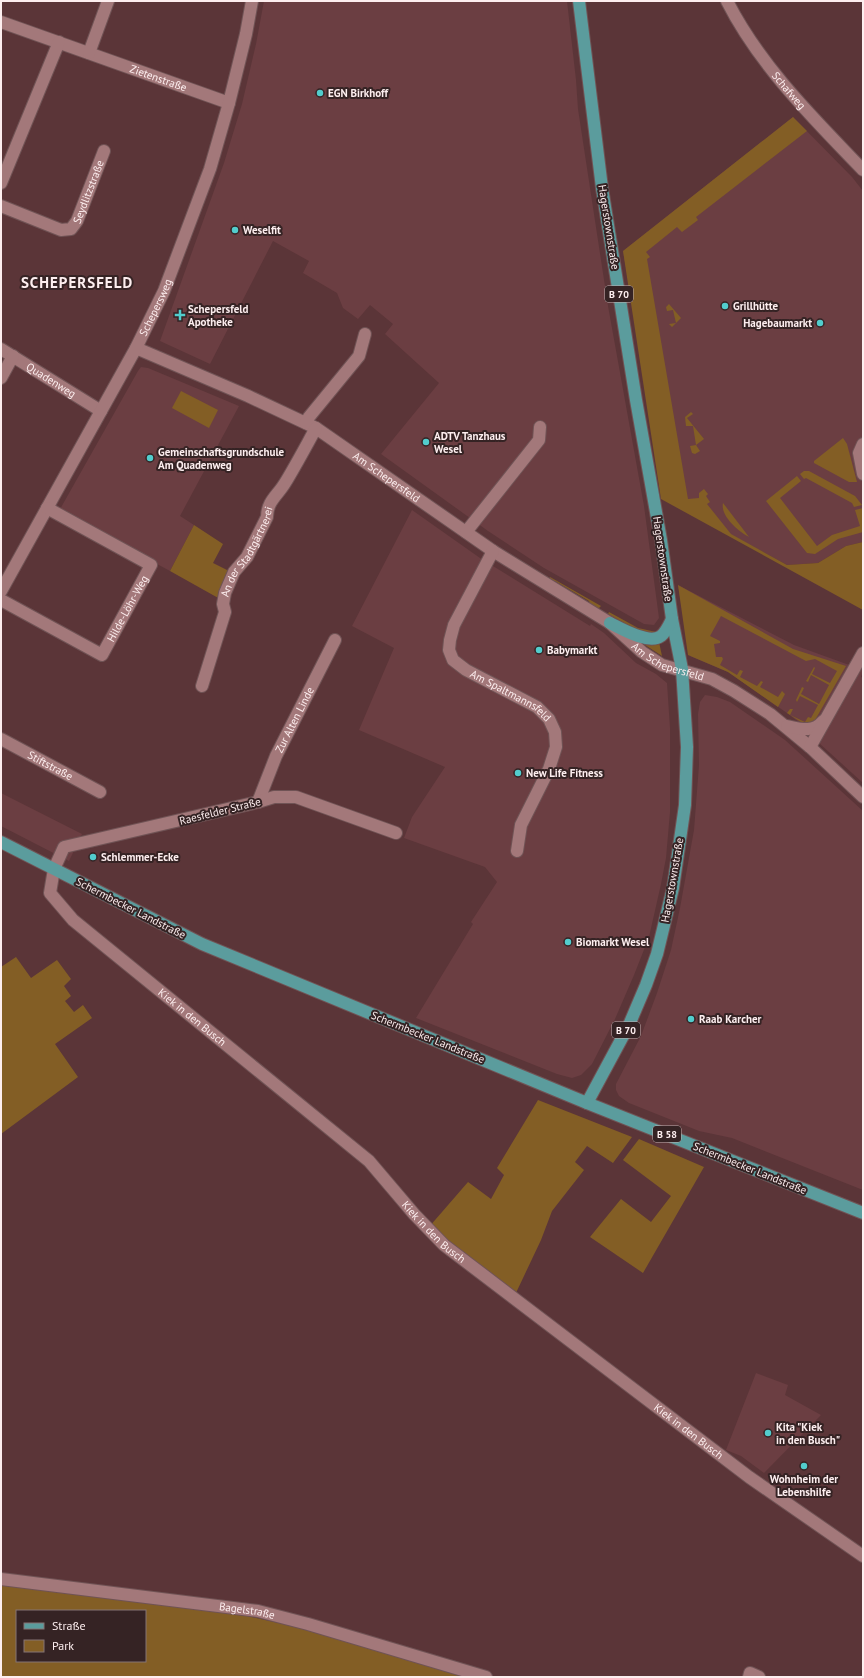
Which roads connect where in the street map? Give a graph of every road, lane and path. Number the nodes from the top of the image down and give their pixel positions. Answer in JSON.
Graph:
{"nodes":[{"id":1,"x":108,"y":1,"type":"edge"},
{"id":2,"x":252,"y":1,"type":"edge"},
{"id":3,"x":579,"y":1,"type":"edge"},
{"id":4,"x":727,"y":1,"type":"edge"},
{"id":5,"x":1,"y":22,"type":"edge"},
{"id":6,"x":59,"y":42,"type":"junction"},
{"id":7,"x":89,"y":53,"type":"junction"},
{"id":8,"x":229,"y":103,"type":"junction"},
{"id":9,"x":104,"y":151,"type":"dead end"},
{"id":10,"x":863,"y":170,"type":"edge"},
{"id":11,"x":1,"y":183,"type":"edge"},
{"id":12,"x":1,"y":206,"type":"edge"},
{"id":13,"x":365,"y":334,"type":"dead end"},
{"id":14,"x":136,"y":348,"type":"junction"},
{"id":15,"x":1,"y":349,"type":"edge"},
{"id":16,"x":13,"y":356,"type":"junction"},
{"id":17,"x":1,"y":378,"type":"edge"},
{"id":18,"x":101,"y":411,"type":"junction"},
{"id":19,"x":311,"y":426,"type":"junction"},
{"id":20,"x":540,"y":427,"type":"dead end"},
{"id":21,"x":863,"y":444,"type":"edge"},
{"id":22,"x":863,"y":474,"type":"edge"},
{"id":23,"x":47,"y":508,"type":"junction"},
{"id":24,"x":466,"y":532,"type":"junction"},
{"id":25,"x":493,"y":551,"type":"junction"},
{"id":26,"x":1,"y":591,"type":"edge"},
{"id":27,"x":1,"y":600,"type":"edge"},
{"id":28,"x":672,"y":619,"type":"junction"},
{"id":29,"x":610,"y":623,"type":"junction"},
{"id":30,"x":335,"y":640,"type":"dead end"},
{"id":31,"x":863,"y":653,"type":"edge"},
{"id":32,"x":682,"y":669,"type":"junction"},
{"id":33,"x":202,"y":686,"type":"dead end"},
{"id":34,"x":828,"y":714,"type":"junction"},
{"id":35,"x":786,"y":726,"type":"junction"},
{"id":36,"x":1,"y":739,"type":"edge"},
{"id":37,"x":810,"y":747,"type":"junction"},
{"id":38,"x":100,"y":792,"type":"dead end"},
{"id":39,"x":863,"y":797,"type":"edge"},
{"id":40,"x":258,"y":802,"type":"junction"},
{"id":41,"x":396,"y":834,"type":"dead end"},
{"id":42,"x":1,"y":842,"type":"edge"},
{"id":43,"x":517,"y":851,"type":"dead end"},
{"id":44,"x":54,"y":869,"type":"junction"},
{"id":45,"x":587,"y":1103,"type":"junction"},
{"id":46,"x":863,"y":1213,"type":"edge"},
{"id":47,"x":863,"y":1556,"type":"edge"},
{"id":48,"x":1,"y":1579,"type":"edge"},
{"id":49,"x":486,"y":1677,"type":"edge"}],
"edges":[{"from":1,"to":7,"type":"street"},
{"from":2,"to":8,"type":"street","name":"Schepersweg"},
{"from":3,"to":28,"type":"main road","name":"Hagerstownstraße","number":"B 70"},
{"from":4,"to":10,"type":"street","name":"Schafweg"},
{"from":5,"to":6,"type":"street","name":"Zietenstraße"},
{"from":6,"to":7,"type":"street","name":"Zietenstraße"},
{"from":6,"to":11,"type":"street"},
{"from":7,"to":8,"type":"street","name":"Zietenstraße"},
{"from":8,"to":14,"type":"street","name":"Schepersweg"},
{"from":9,"to":12,"type":"street","name":"Seydlitzstraße"},
{"from":13,"to":19,"type":"street"},
{"from":14,"to":18,"type":"street","name":"Schepersweg"},
{"from":14,"to":19,"type":"street","name":"Am Schepersfeld"},
{"from":15,"to":16,"type":"street","name":"Quadenweg"},
{"from":16,"to":17,"type":"street"},
{"from":16,"to":18,"type":"street","name":"Quadenweg"},
{"from":18,"to":23,"type":"street","name":"Schepersweg"},
{"from":19,"to":24,"type":"street","name":"Am Schepersfeld"},
{"from":19,"to":33,"type":"street","name":"An der Stadtgärtnerei"},
{"from":20,"to":24,"type":"street"},
{"from":21,"to":22,"type":"street"},
{"from":23,"to":26,"type":"street","name":"Schepersweg"},
{"from":23,"to":27,"type":"street","name":"Hilde-Löhr-Weg"},
{"from":24,"to":25,"type":"street","name":"Am Schepersfeld"},
{"from":25,"to":29,"type":"street","name":"Am Schepersfeld"},
{"from":25,"to":43,"type":"street","name":"Am Spaltmannsfeld"},
{"from":28,"to":29,"type":"main road"},
{"from":28,"to":32,"type":"main road","name":"Hagerstownstraße","number":"B 70"},
{"from":29,"to":32,"type":"street","name":"Am Schepersfeld"},
{"from":30,"to":40,"type":"street","name":"Zur Alten Linde"},
{"from":31,"to":34,"type":"street"},
{"from":32,"to":35,"type":"street","name":"Am Schepersfeld"},
{"from":32,"to":45,"type":"main road","name":"Hagerstownstraße","number":"B 70"},
{"from":34,"to":35,"type":"street"},
{"from":34,"to":37,"type":"street"},
{"from":35,"to":37,"type":"street","name":"Am Schepersfeld"},
{"from":36,"to":38,"type":"street","name":"Stiftstraße"},
{"from":37,"to":39,"type":"street","name":"Am Schepersfeld"},
{"from":40,"to":41,"type":"street","name":"Raesfelder Straße"},
{"from":40,"to":44,"type":"street","name":"Raesfelder Straße"},
{"from":42,"to":44,"type":"main road","name":"Schermbecker Landstraße"},
{"from":44,"to":45,"type":"main road","name":"Schermbecker Landstraße"},
{"from":44,"to":47,"type":"street","name":"Kiek in den Busch"},
{"from":45,"to":46,"type":"main road","name":"Schermbecker Landstraße","number":"B 58"},
{"from":48,"to":49,"type":"street","name":"Bagelstraße"}]}
